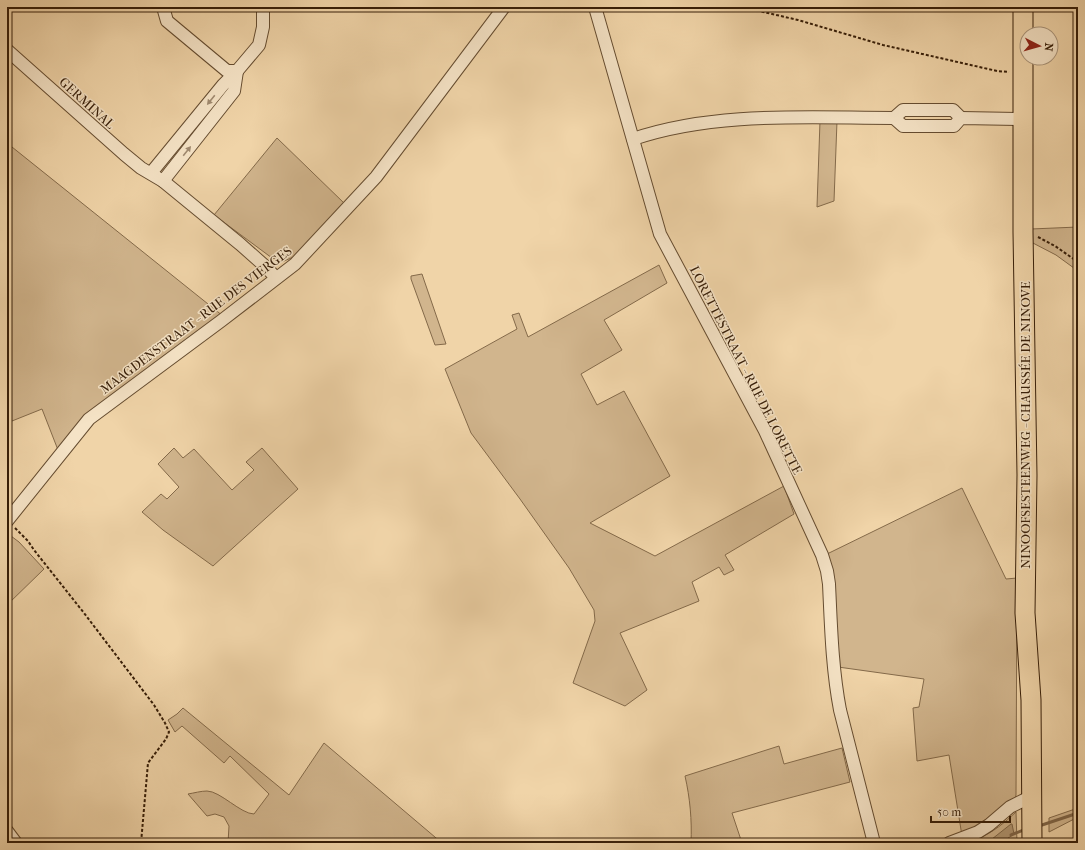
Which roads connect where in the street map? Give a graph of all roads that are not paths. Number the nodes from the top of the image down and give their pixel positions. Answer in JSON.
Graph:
{"nodes":[{"id":1,"x":163,"y":7,"type":"edge"},
{"id":2,"x":262,"y":7,"type":"edge"},
{"id":3,"x":504,"y":7,"type":"edge"},
{"id":4,"x":595,"y":7,"type":"edge"},
{"id":5,"x":1022,"y":7,"type":"edge"},
{"id":6,"x":7,"y":50,"type":"edge"},
{"id":7,"x":237,"y":71,"type":"junction"},
{"id":8,"x":1022,"y":119,"type":"junction"},
{"id":9,"x":633,"y":139,"type":"junction"},
{"id":10,"x":151,"y":173,"type":"junction"},
{"id":11,"x":163,"y":181,"type":"junction"},
{"id":12,"x":276,"y":278,"type":"junction"},
{"id":13,"x":10,"y":524,"type":"edge"},
{"id":14,"x":1032,"y":796,"type":"junction"},
{"id":15,"x":7,"y":830,"type":"edge"},
{"id":16,"x":1032,"y":834,"type":"edge"},
{"id":17,"x":16,"y":843,"type":"edge"},
{"id":18,"x":874,"y":843,"type":"edge"},
{"id":19,"x":949,"y":843,"type":"edge"}],
"edges":[{"from":1,"to":7,"type":"street"},
{"from":2,"to":7,"type":"street"},
{"from":3,"to":12,"type":"street","name":"MAAGDENSTRAAT - RUE DES VIERGES"},
{"from":4,"to":9,"type":"street","name":"LORETTESTRAAT - RUE DE LORETTE"},
{"from":5,"to":8,"type":"main road","name":"NINOOFSESTEENWEG - CHAUSSÉE DE NINOVE"},
{"from":6,"to":10,"type":"street","name":"GERMINAL"},
{"from":7,"to":10,"type":"street","one_way":true},
{"from":11,"to":7,"type":"street","one_way":true},
{"from":8,"to":9,"type":"street"},
{"from":8,"to":14,"type":"main road","name":"NINOOFSESTEENWEG - CHAUSSÉE DE NINOVE"},
{"from":9,"to":18,"type":"street","name":"LORETTESTRAAT - RUE DE LORETTE"},
{"from":10,"to":11,"type":"street","name":"GERMINAL"},
{"from":11,"to":12,"type":"street","name":"GERMINAL"},
{"from":12,"to":13,"type":"street","name":"MAAGDENSTRAAT - RUE DES VIERGES"},
{"from":14,"to":16,"type":"main road","name":"NINOOFSESTEENWEG - CHAUSSÉE DE NINOVE"},
{"from":14,"to":19,"type":"street"},
{"from":15,"to":17,"type":"street"}]}
